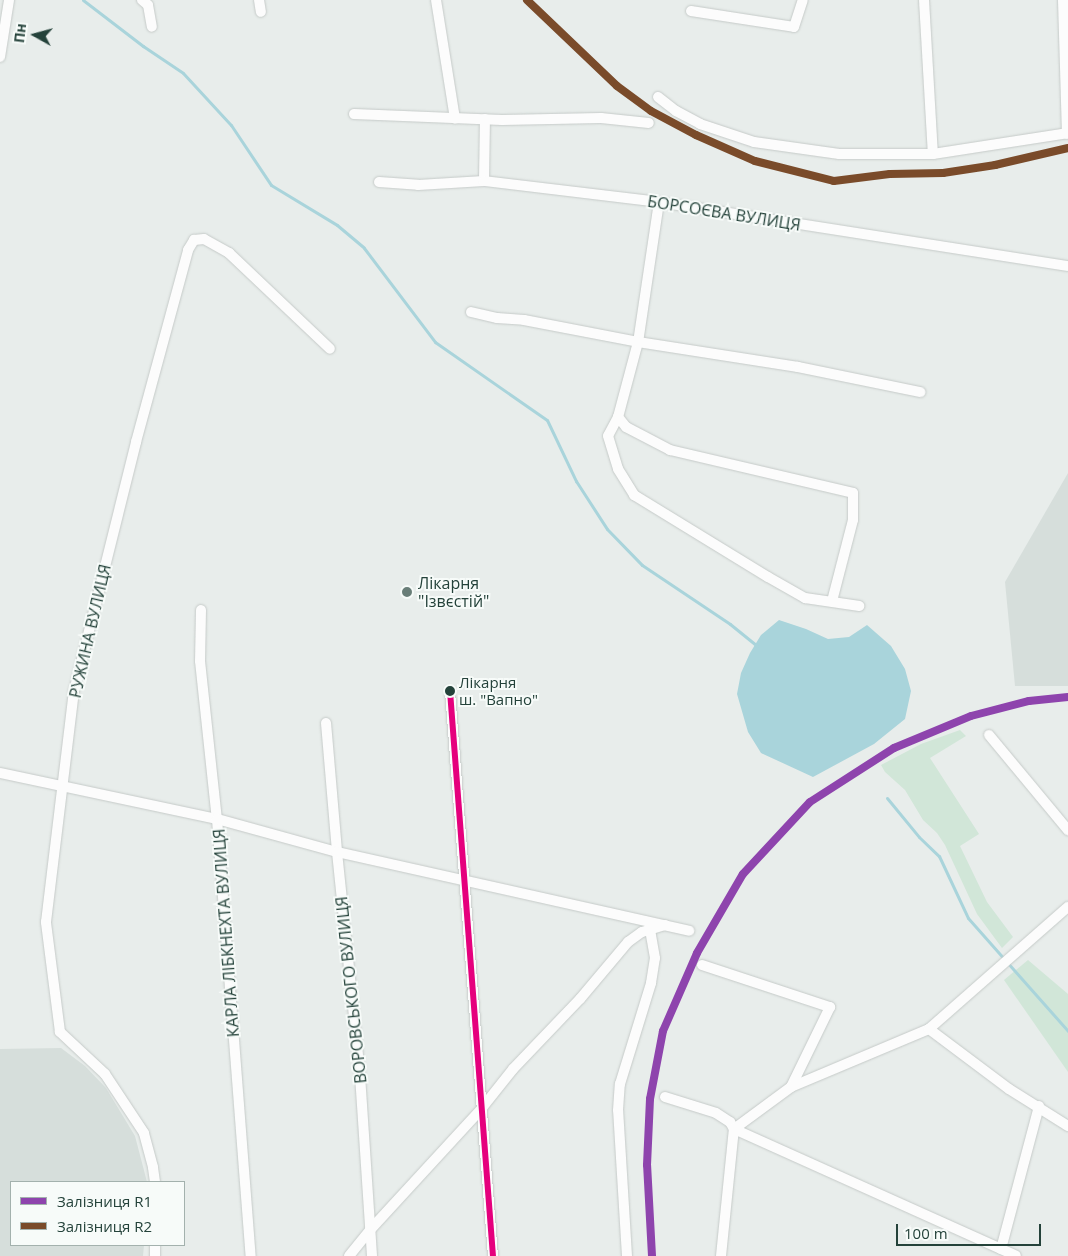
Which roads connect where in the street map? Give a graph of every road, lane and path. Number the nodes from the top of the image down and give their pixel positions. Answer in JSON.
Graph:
{"nodes":[{"id":1,"x":9,"y":0,"type":"edge"},
{"id":2,"x":142,"y":0,"type":"edge"},
{"id":3,"x":259,"y":0,"type":"edge"},
{"id":4,"x":436,"y":0,"type":"edge"},
{"id":5,"x":803,"y":0,"type":"edge"},
{"id":6,"x":924,"y":0,"type":"edge"},
{"id":7,"x":1063,"y":0,"type":"edge"},
{"id":8,"x":691,"y":10,"type":"dead end"},
{"id":9,"x":261,"y":12,"type":"dead end"},
{"id":10,"x":152,"y":27,"type":"dead end"},
{"id":11,"x":0,"y":57,"type":"edge"},
{"id":12,"x":658,"y":97,"type":"dead end"},
{"id":13,"x":354,"y":114,"type":"dead end"},
{"id":14,"x":455,"y":118,"type":"junction"},
{"id":15,"x":485,"y":119,"type":"junction"},
{"id":16,"x":649,"y":122,"type":"dead end"},
{"id":17,"x":1067,"y":134,"type":"edge"},
{"id":18,"x":933,"y":154,"type":"junction"},
{"id":19,"x":484,"y":181,"type":"junction"},
{"id":20,"x":379,"y":182,"type":"dead end"},
{"id":21,"x":659,"y":202,"type":"junction"},
{"id":22,"x":1068,"y":266,"type":"edge"},
{"id":23,"x":471,"y":312,"type":"dead end"},
{"id":24,"x":638,"y":342,"type":"junction"},
{"id":25,"x":330,"y":349,"type":"dead end"},
{"id":26,"x":920,"y":392,"type":"dead end"},
{"id":27,"x":618,"y":417,"type":"junction"},
{"id":28,"x":832,"y":601,"type":"junction"},
{"id":29,"x":859,"y":606,"type":"dead end"},
{"id":30,"x":201,"y":610,"type":"dead end"},
{"id":31,"x":450,"y":691,"type":"dead end"},
{"id":32,"x":326,"y":724,"type":"dead end"},
{"id":33,"x":989,"y":735,"type":"dead end"},
{"id":34,"x":0,"y":774,"type":"edge"},
{"id":35,"x":61,"y":787,"type":"junction"},
{"id":36,"x":217,"y":819,"type":"junction"},
{"id":37,"x":1068,"y":830,"type":"edge"},
{"id":38,"x":337,"y":852,"type":"junction"},
{"id":39,"x":465,"y":879,"type":"junction"},
{"id":40,"x":1068,"y":907,"type":"edge"},
{"id":41,"x":666,"y":924,"type":"junction"},
{"id":42,"x":650,"y":930,"type":"junction"},
{"id":43,"x":689,"y":931,"type":"dead end"},
{"id":44,"x":702,"y":965,"type":"dead end"},
{"id":45,"x":929,"y":1029,"type":"junction"},
{"id":46,"x":791,"y":1087,"type":"junction"},
{"id":47,"x":665,"y":1097,"type":"dead end"},
{"id":48,"x":1039,"y":1106,"type":"junction"},
{"id":49,"x":482,"y":1108,"type":"junction"},
{"id":50,"x":1068,"y":1126,"type":"edge"},
{"id":51,"x":734,"y":1129,"type":"junction"},
{"id":52,"x":155,"y":1181,"type":"edge"},
{"id":53,"x":370,"y":1230,"type":"junction"},
{"id":54,"x":1001,"y":1250,"type":"junction"},
{"id":55,"x":251,"y":1256,"type":"edge"},
{"id":56,"x":349,"y":1256,"type":"edge"},
{"id":57,"x":372,"y":1256,"type":"edge"},
{"id":58,"x":492,"y":1256,"type":"edge"},
{"id":59,"x":627,"y":1256,"type":"edge"},
{"id":60,"x":721,"y":1256,"type":"edge"},
{"id":61,"x":1016,"y":1256,"type":"edge"}],
"edges":[{"from":1,"to":11,"type":"street"},
{"from":2,"to":10,"type":"street"},
{"from":3,"to":9,"type":"street"},
{"from":4,"to":14,"type":"street"},
{"from":5,"to":8,"type":"street"},
{"from":6,"to":18,"type":"street"},
{"from":7,"to":17,"type":"street"},
{"from":12,"to":18,"type":"street"},
{"from":13,"to":14,"type":"street"},
{"from":14,"to":15,"type":"street"},
{"from":15,"to":16,"type":"street"},
{"from":15,"to":19,"type":"street"},
{"from":17,"to":18,"type":"street"},
{"from":19,"to":20,"type":"street","name":"БОРСОЄВА ВУЛИЦЯ"},
{"from":19,"to":21,"type":"street","name":"БОРСОЄВА ВУЛИЦЯ"},
{"from":21,"to":22,"type":"street","name":"БОРСОЄВА ВУЛИЦЯ"},
{"from":21,"to":24,"type":"street"},
{"from":23,"to":24,"type":"street"},
{"from":24,"to":26,"type":"street"},
{"from":24,"to":27,"type":"street"},
{"from":25,"to":35,"type":"street","name":"РУЖИНА ВУЛИЦЯ"},
{"from":27,"to":28,"type":"street"},
{"from":27,"to":28,"type":"street"},
{"from":28,"to":29,"type":"street"},
{"from":30,"to":36,"type":"street","name":"КАРЛА ЛІБКНЕХТА ВУЛИЦЯ"},
{"from":31,"to":39,"type":"street"},
{"from":32,"to":38,"type":"street","name":"ВОРОВСЬКОГО ВУЛИЦЯ"},
{"from":33,"to":37,"type":"street"},
{"from":34,"to":35,"type":"street"},
{"from":35,"to":36,"type":"street"},
{"from":35,"to":52,"type":"street","name":"РУЖИНА ВУЛИЦЯ"},
{"from":36,"to":38,"type":"street"},
{"from":36,"to":55,"type":"street","name":"КАРЛА ЛІБКНЕХТА ВУЛИЦЯ"},
{"from":38,"to":39,"type":"street"},
{"from":38,"to":53,"type":"street","name":"ВОРОВСЬКОГО ВУЛИЦЯ"},
{"from":39,"to":41,"type":"street"},
{"from":39,"to":49,"type":"street"},
{"from":40,"to":45,"type":"street"},
{"from":41,"to":42,"type":"street"},
{"from":41,"to":43,"type":"street"},
{"from":42,"to":49,"type":"street"},
{"from":42,"to":59,"type":"street"},
{"from":44,"to":46,"type":"street"},
{"from":45,"to":46,"type":"street"},
{"from":45,"to":48,"type":"street"},
{"from":46,"to":51,"type":"street"},
{"from":47,"to":51,"type":"street"},
{"from":48,"to":50,"type":"street"},
{"from":48,"to":54,"type":"street"},
{"from":49,"to":53,"type":"street"},
{"from":49,"to":58,"type":"street"},
{"from":51,"to":54,"type":"street"},
{"from":51,"to":60,"type":"street"},
{"from":53,"to":56,"type":"street"},
{"from":53,"to":57,"type":"street","name":"ВОРОВСЬКОГО ВУЛИЦЯ"},
{"from":54,"to":61,"type":"street"}]}
